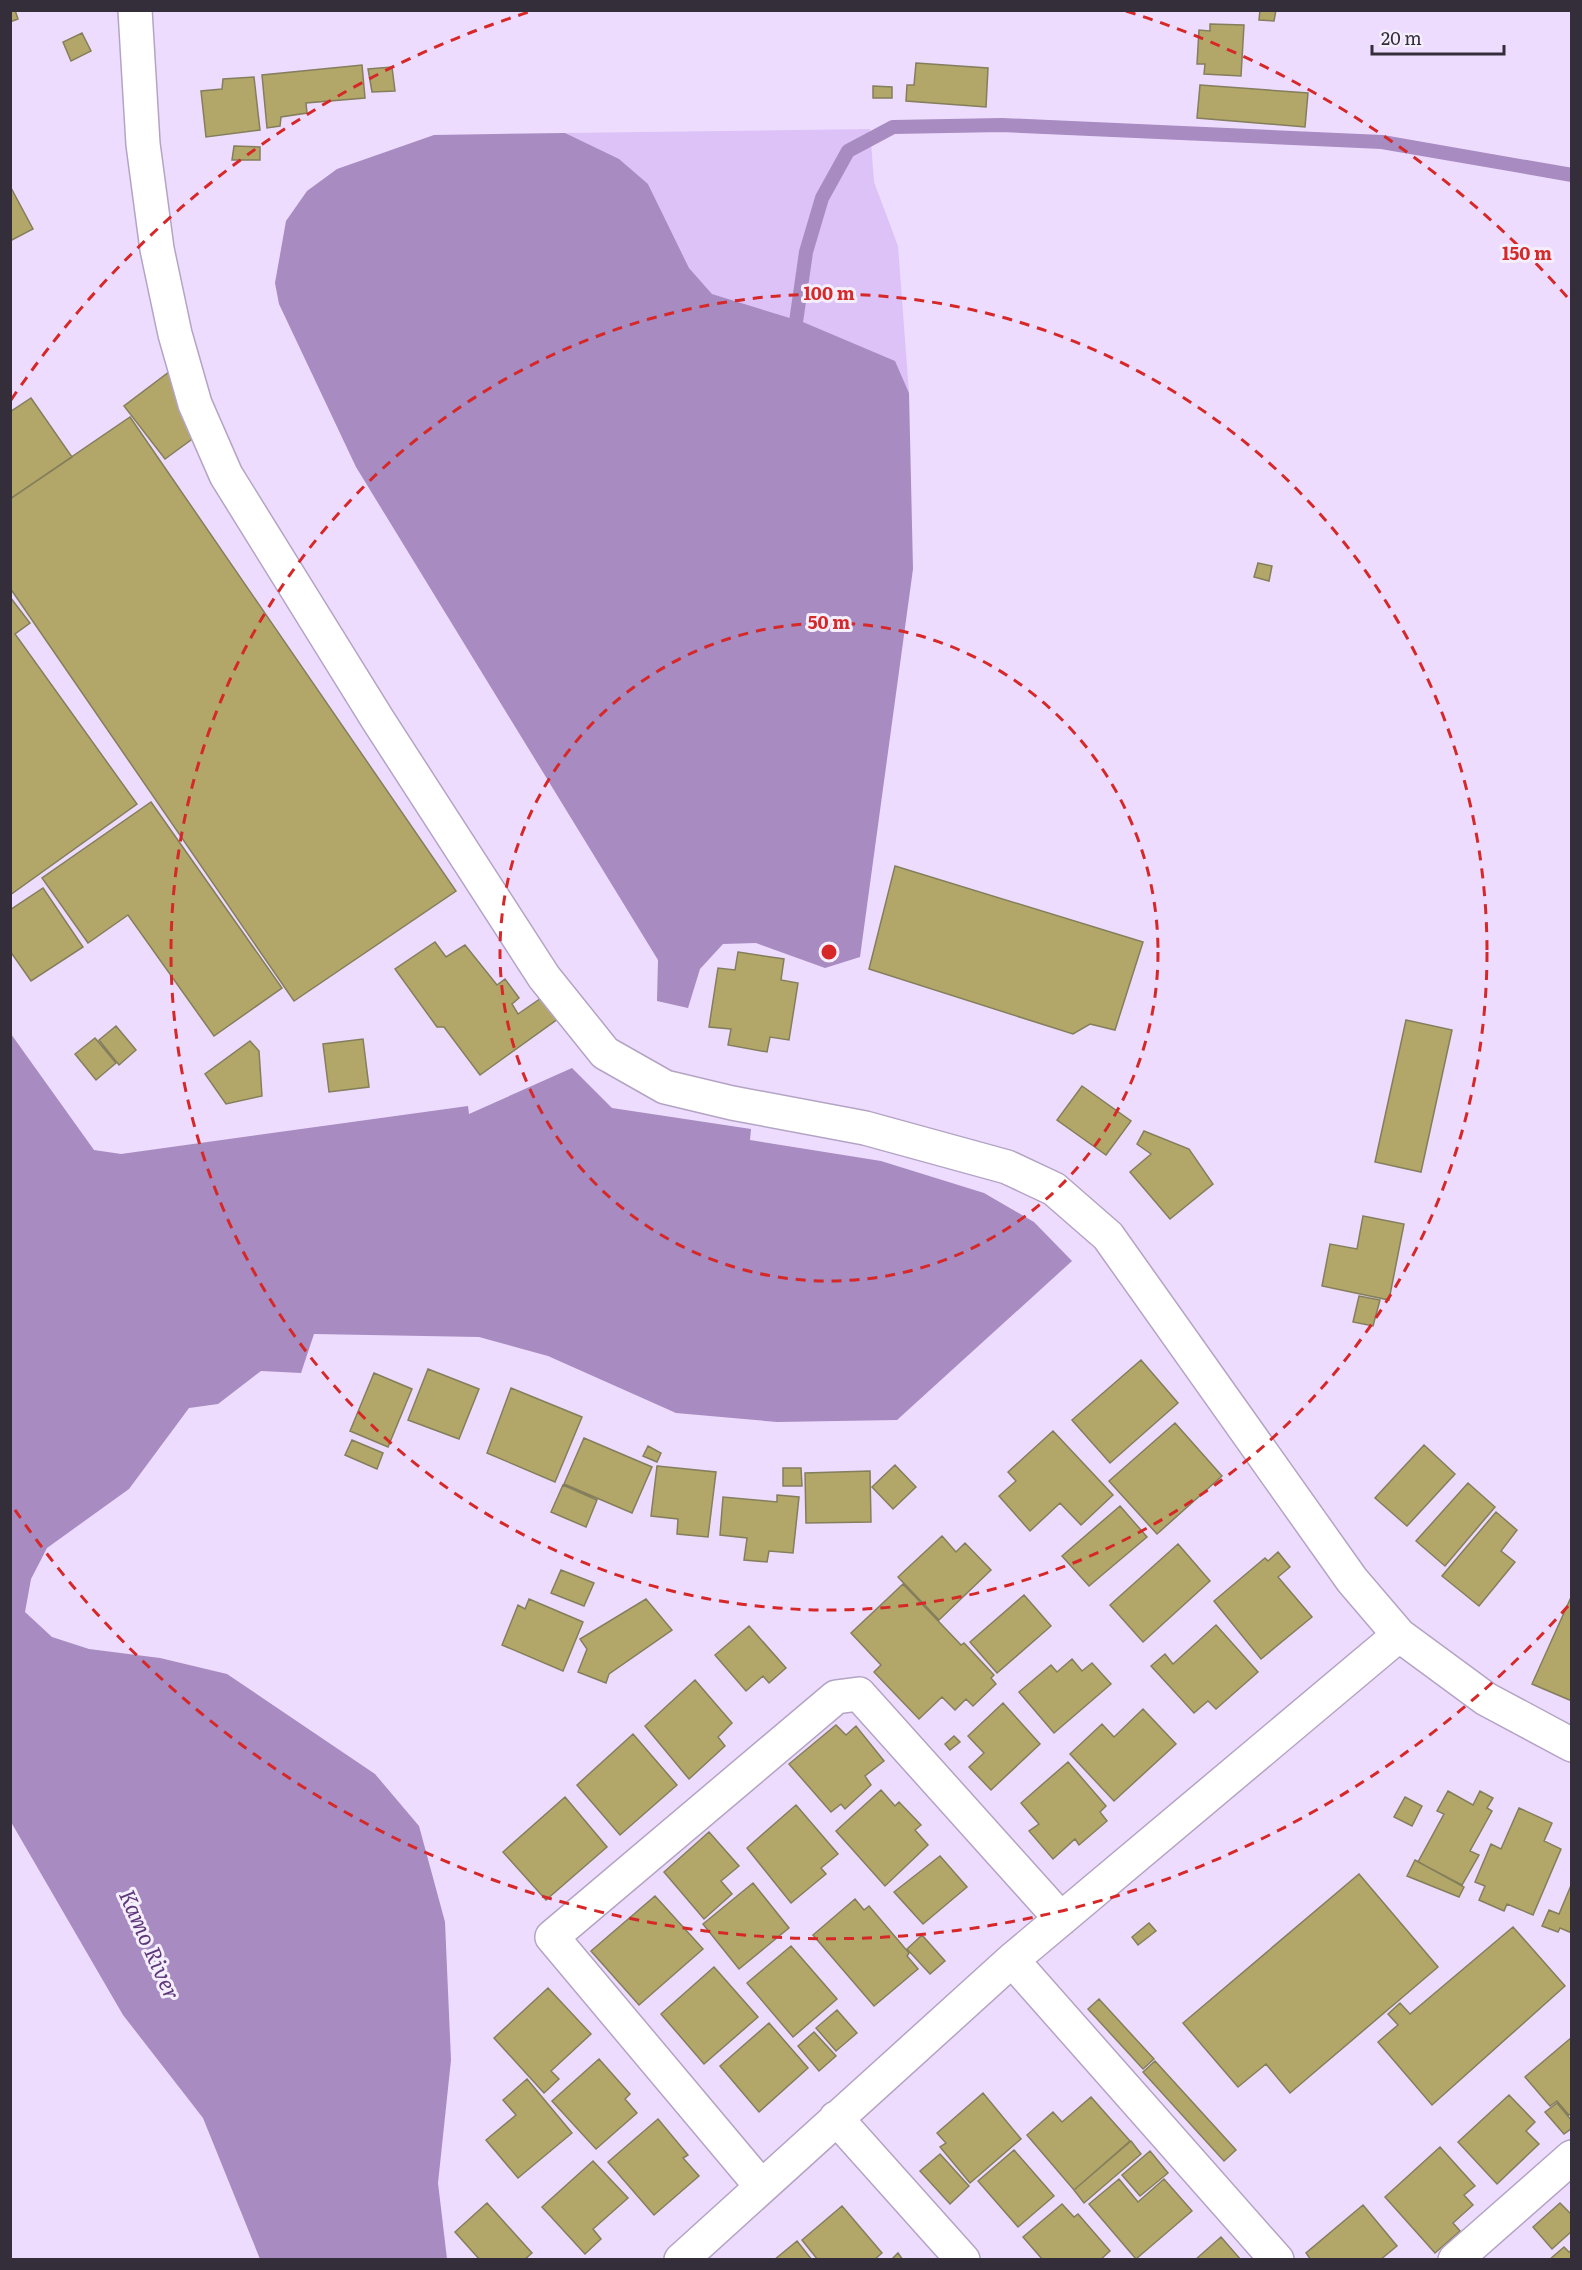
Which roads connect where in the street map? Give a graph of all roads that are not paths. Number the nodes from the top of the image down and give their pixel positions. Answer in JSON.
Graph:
{"nodes":[{"id":1,"x":135,"y":10,"type":"edge"},
{"id":2,"x":1399,"y":1635,"type":"junction"},
{"id":3,"x":1572,"y":1745,"type":"edge"},
{"id":4,"x":1061,"y":1919,"type":"junction"},
{"id":5,"x":1012,"y":1960,"type":"junction"},
{"id":6,"x":836,"y":2118,"type":"junction"},
{"id":7,"x":1572,"y":2157,"type":"edge"},
{"id":8,"x":761,"y":2186,"type":"junction"},
{"id":9,"x":681,"y":2259,"type":"edge"},
{"id":10,"x":963,"y":2259,"type":"edge"},
{"id":11,"x":1277,"y":2259,"type":"edge"},
{"id":12,"x":1455,"y":2259,"type":"edge"}],
"edges":[{"from":1,"to":2,"type":"street"},
{"from":2,"to":3,"type":"street"},
{"from":2,"to":4,"type":"street"},
{"from":4,"to":5,"type":"street"},
{"from":4,"to":8,"type":"street"},
{"from":5,"to":6,"type":"street"},
{"from":5,"to":11,"type":"street"},
{"from":6,"to":8,"type":"street"},
{"from":6,"to":10,"type":"street"},
{"from":7,"to":12,"type":"street"},
{"from":8,"to":9,"type":"street"}]}
